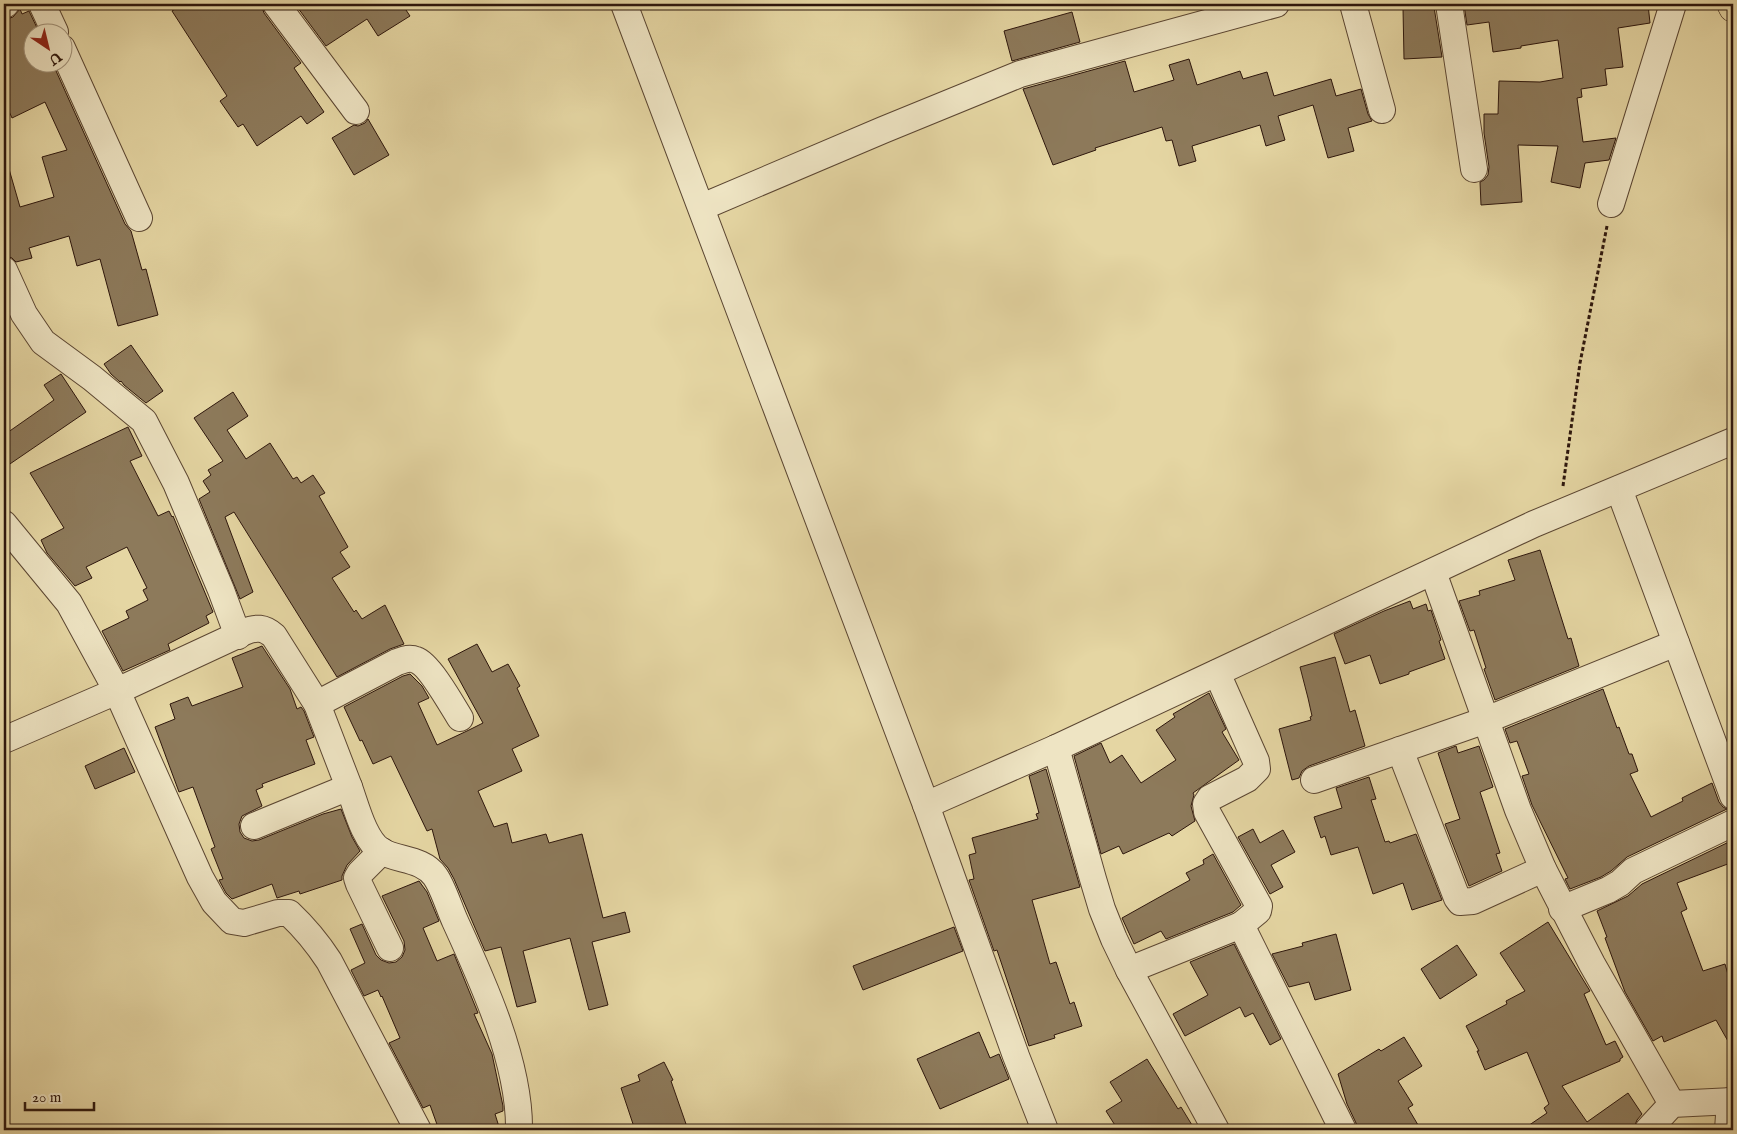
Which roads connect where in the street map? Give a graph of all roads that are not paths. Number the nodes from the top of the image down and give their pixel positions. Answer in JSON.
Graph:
{"nodes":[{"id":1,"x":42,"y":4,"type":"edge"},
{"id":2,"x":276,"y":4,"type":"edge"},
{"id":3,"x":624,"y":4,"type":"edge"},
{"id":4,"x":1276,"y":4,"type":"edge"},
{"id":5,"x":1353,"y":4,"type":"edge"},
{"id":6,"x":1449,"y":4,"type":"edge"},
{"id":7,"x":1673,"y":4,"type":"edge"},
{"id":8,"x":1731,"y":4,"type":"edge"},
{"id":9,"x":1733,"y":8,"type":"edge"},
{"id":10,"x":50,"y":22,"type":"edge"},
{"id":11,"x":72,"y":70,"type":"edge"},
{"id":12,"x":1382,"y":110,"type":"dead end"},
{"id":13,"x":356,"y":112,"type":"dead end"},
{"id":14,"x":1474,"y":168,"type":"dead end"},
{"id":15,"x":1612,"y":204,"type":"road end"},
{"id":16,"x":702,"y":207,"type":"junction"},
{"id":17,"x":139,"y":218,"type":"dead end"},
{"id":18,"x":4,"y":270,"type":"edge"},
{"id":19,"x":1733,"y":441,"type":"edge"},
{"id":20,"x":1619,"y":489,"type":"junction"},
{"id":21,"x":4,"y":524,"type":"edge"},
{"id":22,"x":1433,"y":572,"type":"junction"},
{"id":23,"x":238,"y":636,"type":"junction"},
{"id":24,"x":1676,"y":643,"type":"junction"},
{"id":25,"x":1217,"y":673,"type":"junction"},
{"id":26,"x":117,"y":691,"type":"junction"},
{"id":27,"x":317,"y":704,"type":"junction"},
{"id":28,"x":460,"y":718,"type":"dead end"},
{"id":29,"x":1486,"y":720,"type":"junction"},
{"id":30,"x":4,"y":740,"type":"edge"},
{"id":31,"x":1056,"y":748,"type":"junction"},
{"id":32,"x":1400,"y":750,"type":"junction"},
{"id":33,"x":1314,"y":780,"type":"dead end"},
{"id":34,"x":349,"y":788,"type":"junction"},
{"id":35,"x":1733,"y":796,"type":"edge"},
{"id":36,"x":926,"y":805,"type":"junction"},
{"id":37,"x":1733,"y":823,"type":"edge"},
{"id":38,"x":254,"y":826,"type":"dead end"},
{"id":39,"x":382,"y":851,"type":"junction"},
{"id":40,"x":1543,"y":869,"type":"junction"},
{"id":41,"x":1562,"y":909,"type":"junction"},
{"id":42,"x":1241,"y":925,"type":"junction"},
{"id":43,"x":390,"y":948,"type":"dead end"},
{"id":44,"x":1129,"y":970,"type":"junction"},
{"id":45,"x":1732,"y":1101,"type":"edge"},
{"id":46,"x":1672,"y":1104,"type":"junction"},
{"id":47,"x":418,"y":1130,"type":"edge"},
{"id":48,"x":519,"y":1130,"type":"edge"},
{"id":49,"x":1046,"y":1130,"type":"edge"},
{"id":50,"x":1216,"y":1130,"type":"edge"},
{"id":51,"x":1343,"y":1130,"type":"edge"},
{"id":52,"x":1648,"y":1130,"type":"edge"},
{"id":53,"x":1728,"y":1130,"type":"edge"}],
"edges":[{"from":1,"to":10,"type":"street"},
{"from":2,"to":13,"type":"street"},
{"from":3,"to":16,"type":"street"},
{"from":4,"to":16,"type":"street"},
{"from":5,"to":12,"type":"street"},
{"from":6,"to":14,"type":"street"},
{"from":7,"to":15,"type":"street"},
{"from":8,"to":9,"type":"main road"},
{"from":11,"to":17,"type":"street"},
{"from":16,"to":36,"type":"street"},
{"from":18,"to":23,"type":"street"},
{"from":19,"to":20,"type":"street"},
{"from":20,"to":22,"type":"street"},
{"from":20,"to":24,"type":"street"},
{"from":21,"to":26,"type":"street"},
{"from":22,"to":25,"type":"street"},
{"from":22,"to":29,"type":"street"},
{"from":23,"to":26,"type":"street"},
{"from":23,"to":27,"type":"street"},
{"from":24,"to":29,"type":"street"},
{"from":24,"to":35,"type":"street"},
{"from":25,"to":31,"type":"street"},
{"from":25,"to":42,"type":"street"},
{"from":26,"to":30,"type":"street"},
{"from":26,"to":47,"type":"street"},
{"from":27,"to":28,"type":"street"},
{"from":27,"to":34,"type":"street"},
{"from":29,"to":32,"type":"street"},
{"from":29,"to":40,"type":"street"},
{"from":31,"to":36,"type":"street"},
{"from":31,"to":44,"type":"street"},
{"from":32,"to":33,"type":"street"},
{"from":32,"to":40,"type":"street"},
{"from":34,"to":38,"type":"street"},
{"from":34,"to":39,"type":"street"},
{"from":36,"to":49,"type":"street"},
{"from":37,"to":41,"type":"street"},
{"from":39,"to":43,"type":"street"},
{"from":39,"to":48,"type":"street"},
{"from":40,"to":41,"type":"street"},
{"from":41,"to":46,"type":"street"},
{"from":42,"to":44,"type":"street"},
{"from":42,"to":51,"type":"street"},
{"from":44,"to":50,"type":"street"},
{"from":45,"to":46,"type":"street"},
{"from":45,"to":53,"type":"street"},
{"from":46,"to":52,"type":"street"}]}
